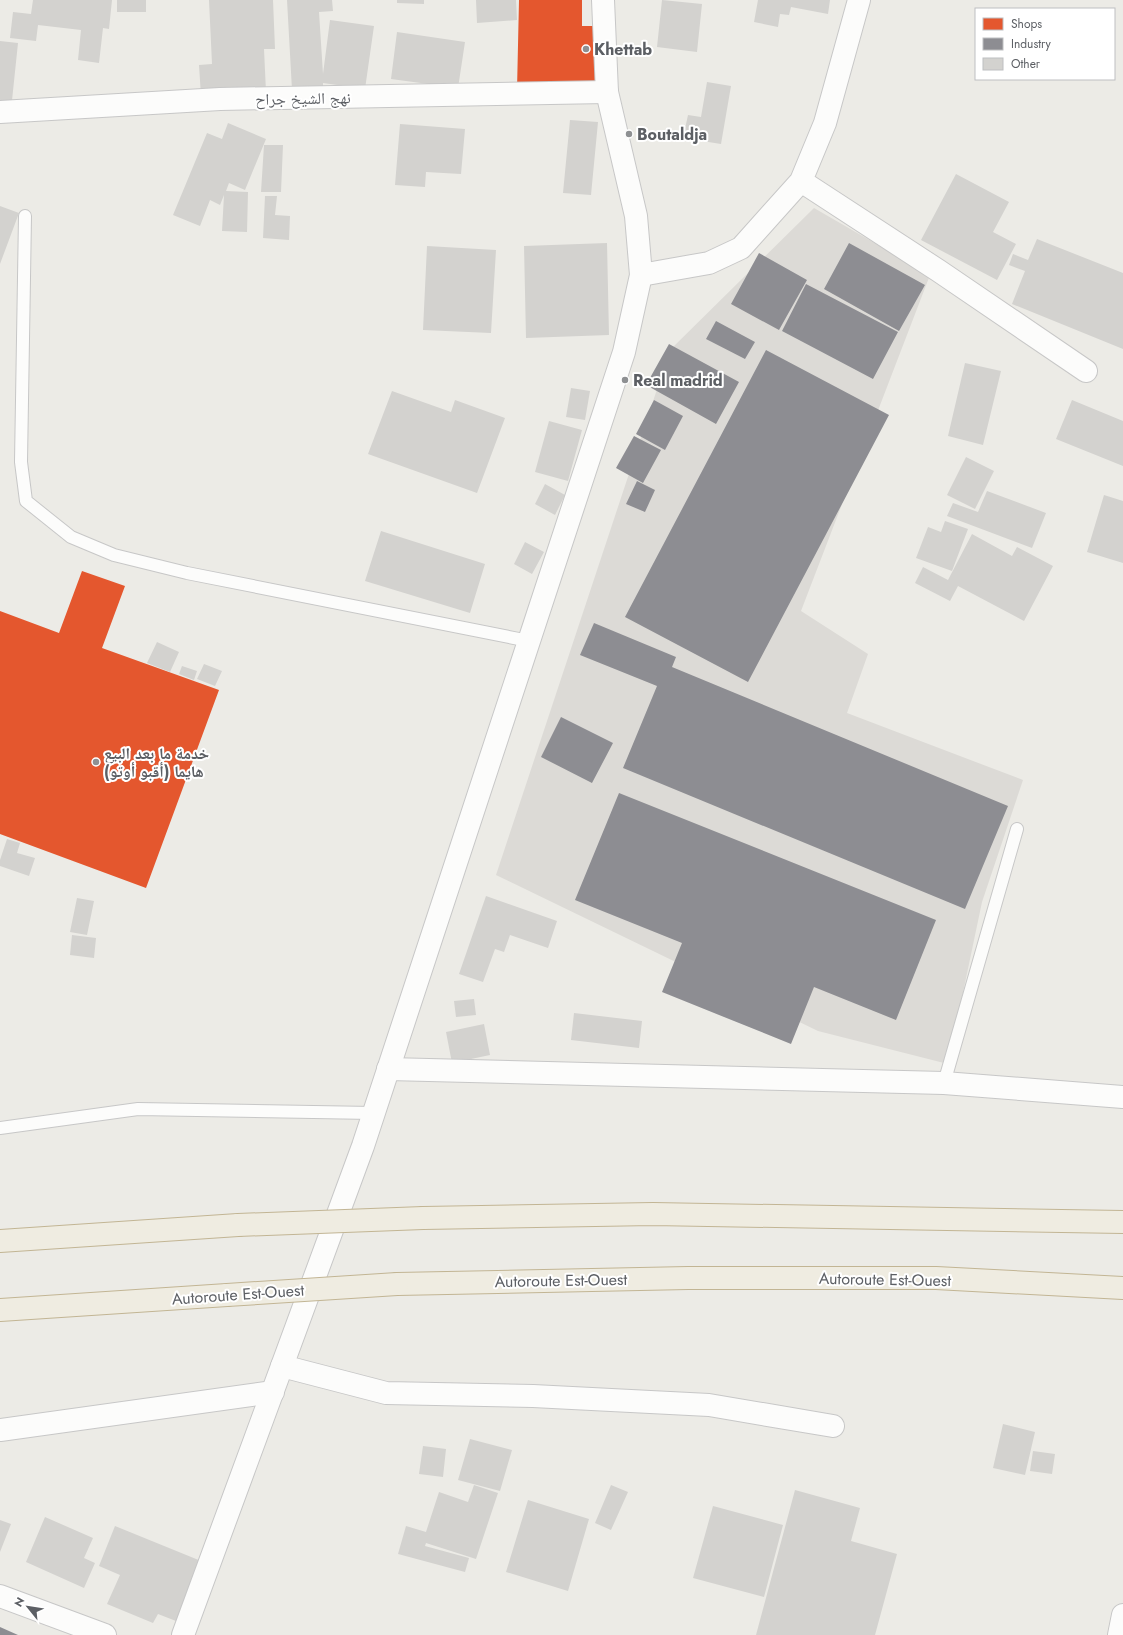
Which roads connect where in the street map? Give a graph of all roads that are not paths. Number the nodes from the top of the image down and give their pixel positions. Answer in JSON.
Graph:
{"nodes":[{"id":1,"x":603,"y":0,"type":"edge"},
{"id":2,"x":859,"y":0,"type":"edge"},
{"id":3,"x":607,"y":92,"type":"junction"},
{"id":4,"x":0,"y":112,"type":"edge"},
{"id":5,"x":801,"y":181,"type":"junction"},
{"id":6,"x":25,"y":216,"type":"dead end"},
{"id":7,"x":641,"y":275,"type":"junction"},
{"id":8,"x":1086,"y":371,"type":"dead end"},
{"id":9,"x":529,"y":641,"type":"junction"},
{"id":10,"x":1017,"y":829,"type":"dead end"},
{"id":11,"x":388,"y":1069,"type":"junction"},
{"id":12,"x":944,"y":1083,"type":"junction"},
{"id":13,"x":1123,"y":1097,"type":"edge"},
{"id":14,"x":373,"y":1113,"type":"junction"},
{"id":15,"x":0,"y":1128,"type":"edge"},
{"id":16,"x":1123,"y":1222,"type":"edge"},
{"id":17,"x":0,"y":1241,"type":"edge"},
{"id":18,"x":1123,"y":1288,"type":"edge"},
{"id":19,"x":0,"y":1310,"type":"edge"},
{"id":20,"x":282,"y":1366,"type":"junction"},
{"id":21,"x":273,"y":1392,"type":"junction"},
{"id":22,"x":834,"y":1426,"type":"dead end"},
{"id":23,"x":0,"y":1430,"type":"edge"},
{"id":24,"x":0,"y":1596,"type":"edge"},
{"id":25,"x":1123,"y":1616,"type":"edge"},
{"id":26,"x":104,"y":1635,"type":"edge"},
{"id":27,"x":183,"y":1635,"type":"edge"},
{"id":28,"x":1119,"y":1635,"type":"edge"}],
"edges":[{"from":1,"to":3,"type":"street"},
{"from":2,"to":5,"type":"street"},
{"from":3,"to":4,"type":"street","name":"نهج الشيخ جراح"},
{"from":3,"to":7,"type":"street"},
{"from":5,"to":7,"type":"street"},
{"from":5,"to":8,"type":"street"},
{"from":6,"to":9,"type":"lane"},
{"from":7,"to":9,"type":"street"},
{"from":9,"to":11,"type":"street"},
{"from":10,"to":12,"type":"lane"},
{"from":11,"to":12,"type":"street"},
{"from":11,"to":14,"type":"street"},
{"from":12,"to":13,"type":"street"},
{"from":14,"to":15,"type":"lane"},
{"from":14,"to":20,"type":"street"},
{"from":16,"to":17,"type":"highway","bridge":true},
{"from":18,"to":19,"type":"highway","name":"Autoroute Est-Ouest","bridge":true},
{"from":20,"to":21,"type":"street"},
{"from":20,"to":22,"type":"street"},
{"from":21,"to":23,"type":"street"},
{"from":21,"to":27,"type":"street"},
{"from":24,"to":26,"type":"street"},
{"from":25,"to":28,"type":"street"}]}
